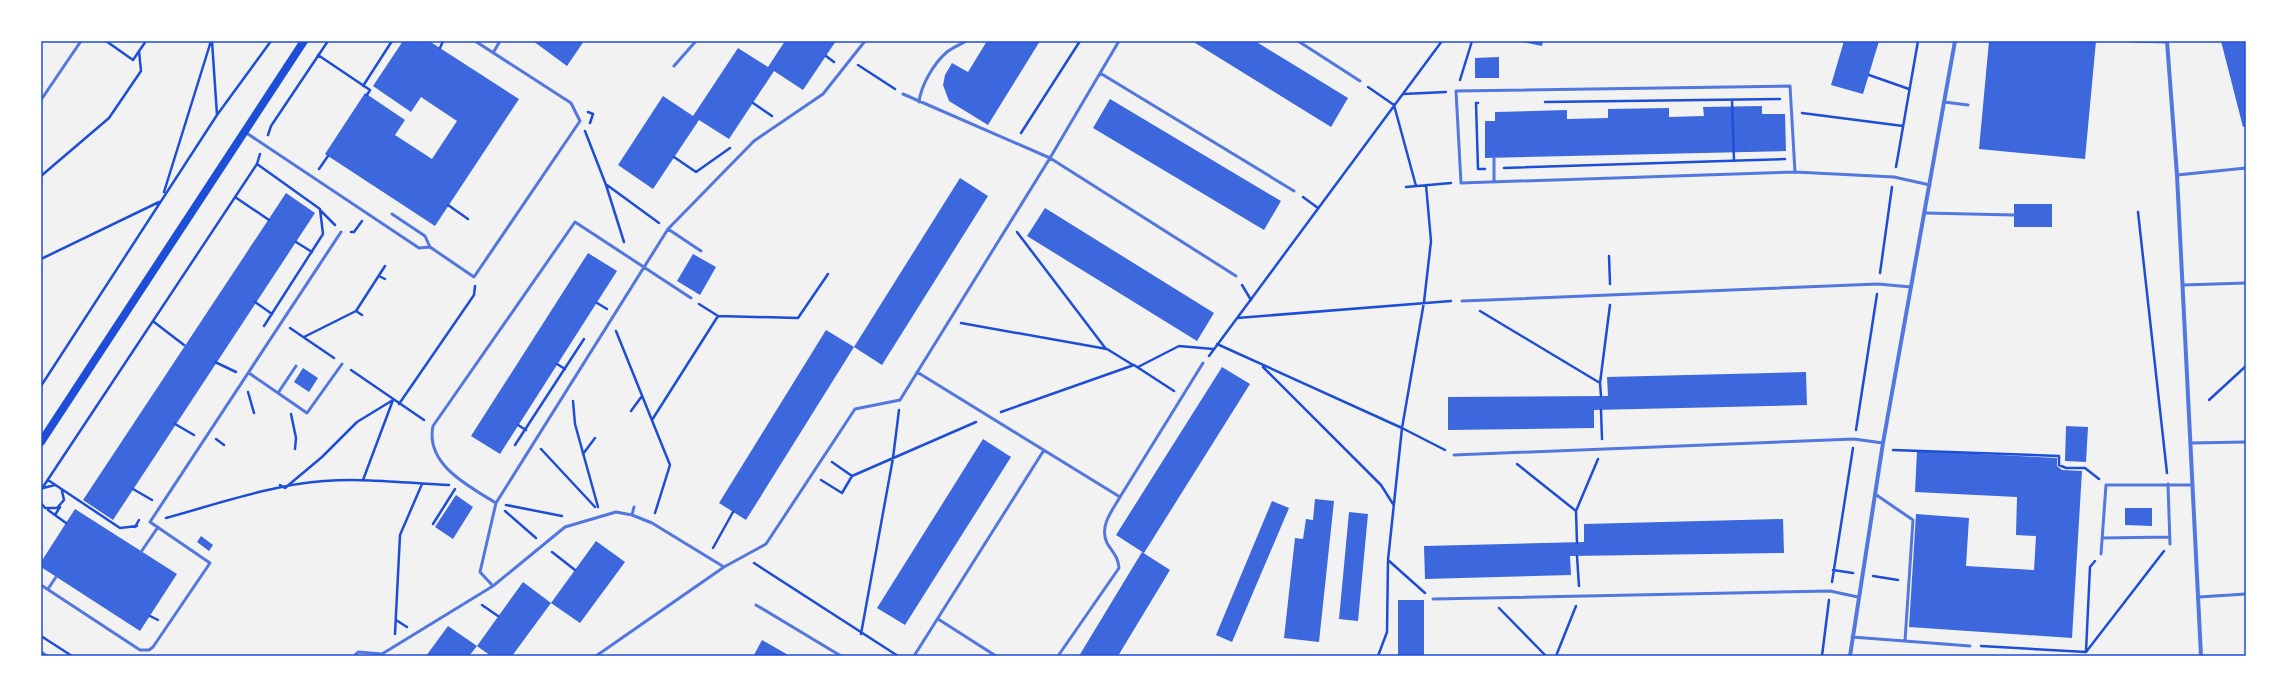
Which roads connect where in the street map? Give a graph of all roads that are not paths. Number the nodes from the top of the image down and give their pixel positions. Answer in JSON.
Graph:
{"nodes":[{"id":1,"x":81,"y":41,"type":"edge"},
{"id":2,"x":304,"y":41,"type":"edge"},
{"id":3,"x":475,"y":41,"type":"edge"},
{"id":4,"x":500,"y":41,"type":"edge"},
{"id":5,"x":696,"y":41,"type":"edge"},
{"id":6,"x":865,"y":41,"type":"edge"},
{"id":7,"x":966,"y":41,"type":"edge"},
{"id":8,"x":1119,"y":41,"type":"edge"},
{"id":9,"x":1298,"y":41,"type":"edge"},
{"id":10,"x":1955,"y":41,"type":"edge"},
{"id":11,"x":2132,"y":41,"type":"edge"},
{"id":12,"x":2167,"y":42,"type":"edge"},
{"id":13,"x":493,"y":53,"type":"junction"},
{"id":14,"x":674,"y":66,"type":"dead end"},
{"id":15,"x":1100,"y":73,"type":"junction"},
{"id":16,"x":1360,"y":81,"type":"road end"},
{"id":17,"x":902,"y":94,"type":"road end"},
{"id":18,"x":41,"y":100,"type":"edge"},
{"id":19,"x":919,"y":102,"type":"junction"},
{"id":20,"x":1944,"y":102,"type":"junction"},
{"id":21,"x":1968,"y":105,"type":"dead end"},
{"id":22,"x":245,"y":132,"type":"junction"},
{"id":23,"x":1050,"y":158,"type":"junction"},
{"id":24,"x":1494,"y":158,"type":"dead end"},
{"id":25,"x":2246,"y":168,"type":"edge"},
{"id":26,"x":1795,"y":172,"type":"junction"},
{"id":27,"x":2177,"y":175,"type":"junction"},
{"id":28,"x":1494,"y":182,"type":"junction"},
{"id":29,"x":1930,"y":185,"type":"junction"},
{"id":30,"x":1294,"y":190,"type":"road end"},
{"id":31,"x":1925,"y":213,"type":"junction"},
{"id":32,"x":392,"y":214,"type":"dead end"},
{"id":33,"x":2014,"y":215,"type":"dead end"},
{"id":34,"x":668,"y":229,"type":"junction"},
{"id":35,"x":341,"y":232,"type":"dead end"},
{"id":36,"x":430,"y":247,"type":"junction"},
{"id":37,"x":701,"y":251,"type":"dead end"},
{"id":38,"x":644,"y":267,"type":"junction"},
{"id":39,"x":1236,"y":276,"type":"road end"},
{"id":40,"x":2246,"y":283,"type":"edge"},
{"id":41,"x":2183,"y":285,"type":"junction"},
{"id":42,"x":1911,"y":287,"type":"junction"},
{"id":43,"x":691,"y":298,"type":"road end"},
{"id":44,"x":1462,"y":301,"type":"road end"},
{"id":45,"x":1203,"y":363,"type":"road end"},
{"id":46,"x":342,"y":364,"type":"dead end"},
{"id":47,"x":296,"y":366,"type":"dead end"},
{"id":48,"x":918,"y":372,"type":"junction"},
{"id":49,"x":249,"y":374,"type":"junction"},
{"id":50,"x":278,"y":393,"type":"junction"},
{"id":51,"x":41,"y":442,"type":"edge"},
{"id":52,"x":2246,"y":442,"type":"edge"},
{"id":53,"x":1884,"y":443,"type":"junction"},
{"id":54,"x":2190,"y":443,"type":"junction"},
{"id":55,"x":1044,"y":450,"type":"junction"},
{"id":56,"x":1454,"y":454,"type":"road end"},
{"id":57,"x":2168,"y":484,"type":"junction"},
{"id":58,"x":2192,"y":485,"type":"junction"},
{"id":59,"x":1875,"y":494,"type":"junction"},
{"id":60,"x":1120,"y":497,"type":"junction"},
{"id":61,"x":496,"y":503,"type":"junction"},
{"id":62,"x":634,"y":507,"type":"dead end"},
{"id":63,"x":632,"y":515,"type":"junction"},
{"id":64,"x":158,"y":528,"type":"junction"},
{"id":65,"x":2170,"y":537,"type":"junction"},
{"id":66,"x":2102,"y":538,"type":"junction"},
{"id":67,"x":2170,"y":544,"type":"road end"},
{"id":68,"x":142,"y":552,"type":"dead end"},
{"id":69,"x":2101,"y":554,"type":"road end"},
{"id":70,"x":724,"y":567,"type":"junction"},
{"id":71,"x":56,"y":577,"type":"dead end"},
{"id":72,"x":41,"y":585,"type":"edge"},
{"id":73,"x":493,"y":586,"type":"junction"},
{"id":74,"x":48,"y":589,"type":"junction"},
{"id":75,"x":2246,"y":594,"type":"edge"},
{"id":76,"x":1858,"y":597,"type":"junction"},
{"id":77,"x":2199,"y":597,"type":"junction"},
{"id":78,"x":1433,"y":599,"type":"road end"},
{"id":79,"x":756,"y":606,"type":"dead end"},
{"id":80,"x":938,"y":619,"type":"junction"},
{"id":81,"x":1852,"y":637,"type":"junction"},
{"id":82,"x":1905,"y":641,"type":"junction"},
{"id":83,"x":1970,"y":646,"type":"road end"},
{"id":84,"x":41,"y":652,"type":"edge"},
{"id":85,"x":47,"y":656,"type":"edge"},
{"id":86,"x":354,"y":656,"type":"edge"},
{"id":87,"x":596,"y":656,"type":"edge"},
{"id":88,"x":841,"y":656,"type":"edge"},
{"id":89,"x":914,"y":656,"type":"edge"},
{"id":90,"x":996,"y":656,"type":"edge"},
{"id":91,"x":1058,"y":656,"type":"edge"},
{"id":92,"x":1850,"y":656,"type":"edge"},
{"id":93,"x":2201,"y":656,"type":"edge"}],
"edges":[{"from":1,"to":18,"type":"lane"},
{"from":2,"to":22,"type":"main road"},
{"from":3,"to":13,"type":"lane"},
{"from":4,"to":13,"type":"lane"},
{"from":5,"to":14,"type":"lane"},
{"from":6,"to":34,"type":"lane"},
{"from":7,"to":19,"type":"lane"},
{"from":8,"to":15,"type":"lane"},
{"from":9,"to":16,"type":"lane"},
{"from":10,"to":20,"type":"street"},
{"from":11,"to":12,"type":"lane"},
{"from":12,"to":27,"type":"street"},
{"from":13,"to":36,"type":"lane"},
{"from":15,"to":23,"type":"lane"},
{"from":15,"to":30,"type":"lane"},
{"from":17,"to":19,"type":"lane"},
{"from":19,"to":23,"type":"lane"},
{"from":20,"to":21,"type":"lane"},
{"from":20,"to":29,"type":"street"},
{"from":22,"to":36,"type":"lane"},
{"from":22,"to":51,"type":"main road"},
{"from":23,"to":39,"type":"lane"},
{"from":23,"to":48,"type":"lane"},
{"from":24,"to":28,"type":"lane"},
{"from":25,"to":27,"type":"lane"},
{"from":26,"to":28,"type":"lane"},
{"from":26,"to":28,"type":"lane"},
{"from":26,"to":29,"type":"lane"},
{"from":27,"to":41,"type":"street"},
{"from":29,"to":31,"type":"street"},
{"from":31,"to":33,"type":"lane"},
{"from":31,"to":42,"type":"street"},
{"from":32,"to":36,"type":"lane"},
{"from":34,"to":37,"type":"lane"},
{"from":34,"to":38,"type":"lane"},
{"from":35,"to":49,"type":"lane"},
{"from":38,"to":43,"type":"lane"},
{"from":38,"to":61,"type":"lane"},
{"from":38,"to":61,"type":"lane"},
{"from":40,"to":41,"type":"lane"},
{"from":41,"to":54,"type":"street"},
{"from":42,"to":44,"type":"lane"},
{"from":42,"to":53,"type":"street"},
{"from":45,"to":60,"type":"lane"},
{"from":46,"to":50,"type":"lane"},
{"from":47,"to":50,"type":"lane"},
{"from":48,"to":55,"type":"lane"},
{"from":48,"to":70,"type":"lane"},
{"from":49,"to":50,"type":"lane"},
{"from":49,"to":64,"type":"lane"},
{"from":52,"to":54,"type":"lane"},
{"from":53,"to":56,"type":"lane"},
{"from":53,"to":59,"type":"street"},
{"from":54,"to":58,"type":"street"},
{"from":55,"to":60,"type":"lane"},
{"from":55,"to":80,"type":"lane"},
{"from":57,"to":58,"type":"lane"},
{"from":57,"to":65,"type":"lane"},
{"from":57,"to":66,"type":"lane"},
{"from":58,"to":77,"type":"street"},
{"from":59,"to":76,"type":"street"},
{"from":59,"to":82,"type":"lane"},
{"from":60,"to":91,"type":"lane"},
{"from":61,"to":73,"type":"lane"},
{"from":62,"to":63,"type":"lane"},
{"from":63,"to":70,"type":"lane"},
{"from":63,"to":73,"type":"lane"},
{"from":64,"to":68,"type":"lane"},
{"from":64,"to":74,"type":"lane"},
{"from":65,"to":66,"type":"lane"},
{"from":65,"to":67,"type":"lane"},
{"from":66,"to":69,"type":"lane"},
{"from":70,"to":87,"type":"lane"},
{"from":71,"to":74,"type":"lane"},
{"from":72,"to":74,"type":"lane"},
{"from":73,"to":86,"type":"lane"},
{"from":75,"to":77,"type":"lane"},
{"from":76,"to":78,"type":"lane"},
{"from":76,"to":81,"type":"street"},
{"from":77,"to":93,"type":"street"},
{"from":79,"to":88,"type":"lane"},
{"from":80,"to":89,"type":"lane"},
{"from":80,"to":90,"type":"lane"},
{"from":81,"to":82,"type":"lane"},
{"from":81,"to":92,"type":"street"},
{"from":82,"to":83,"type":"lane"},
{"from":84,"to":85,"type":"lane"}]}
